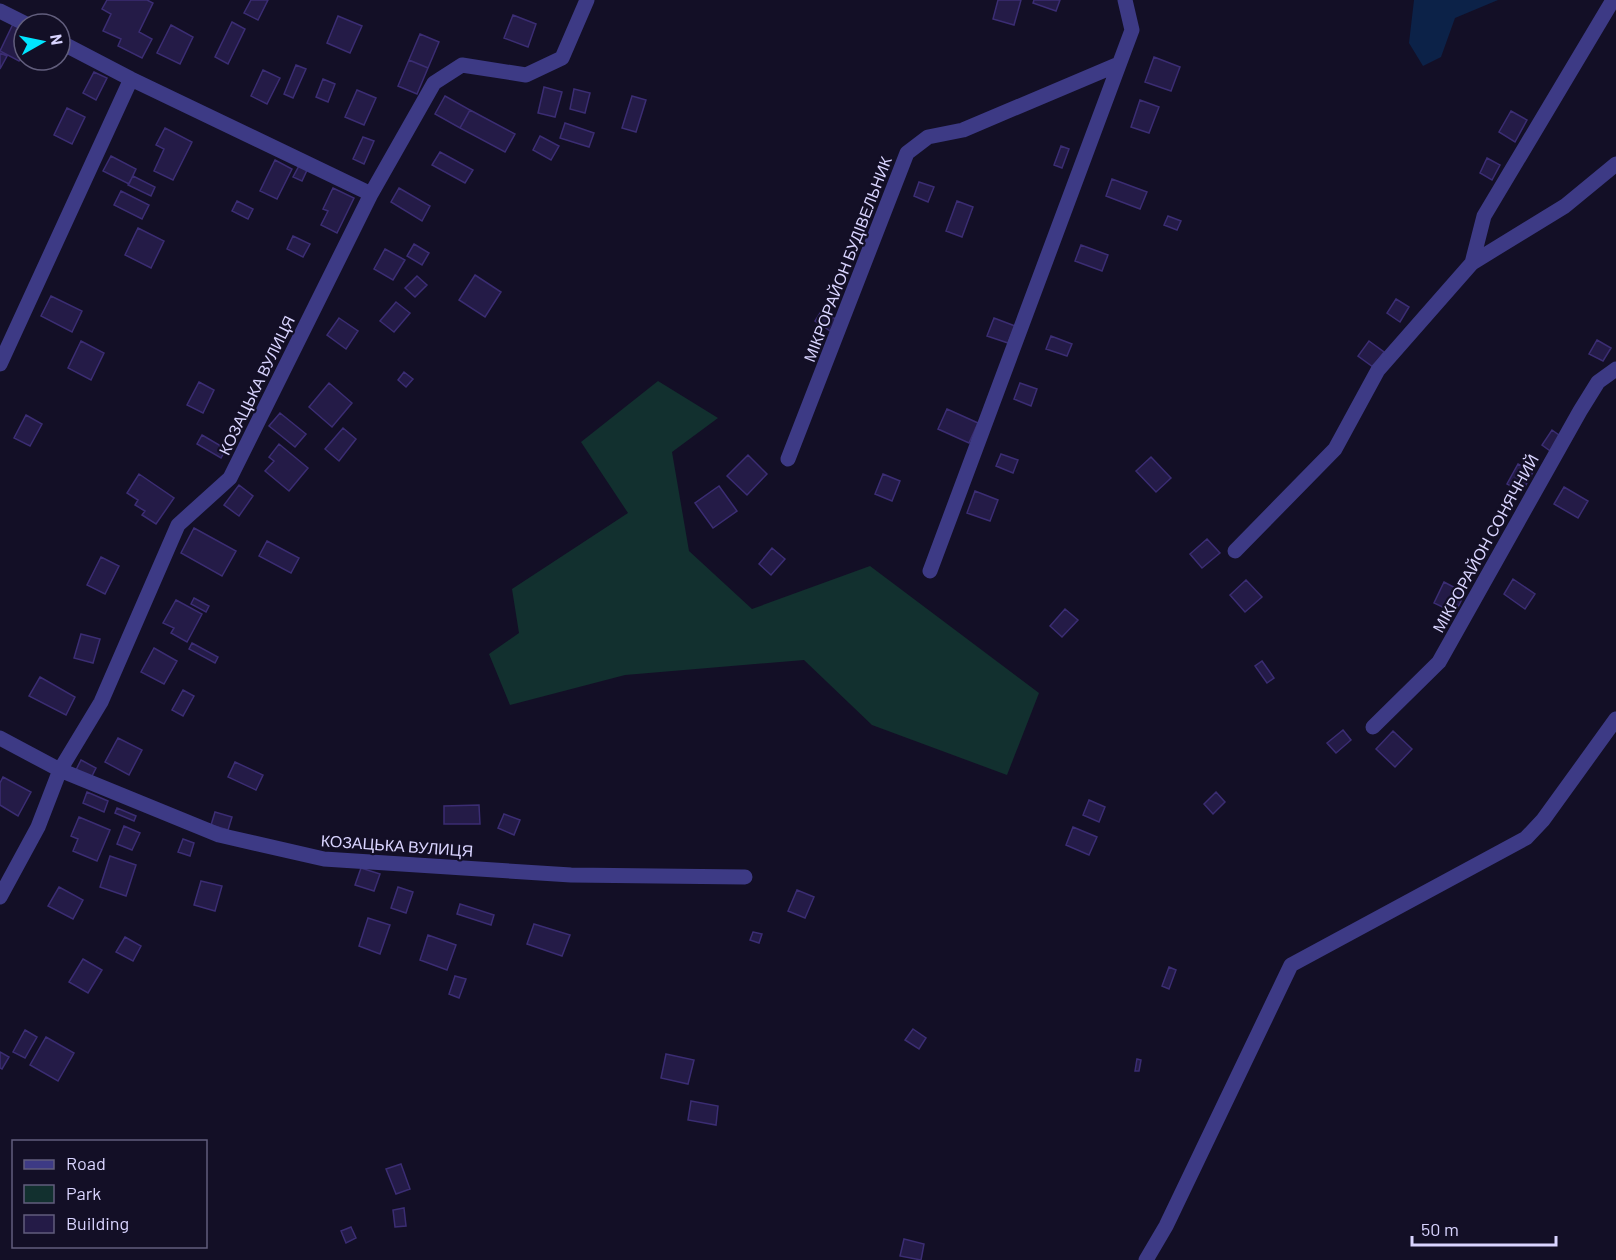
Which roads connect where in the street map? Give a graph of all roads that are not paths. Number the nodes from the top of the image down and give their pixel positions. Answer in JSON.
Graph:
{"nodes":[{"id":1,"x":587,"y":0,"type":"edge"},
{"id":2,"x":1125,"y":0,"type":"edge"},
{"id":3,"x":1613,"y":0,"type":"edge"},
{"id":4,"x":72,"y":48,"type":"edge"},
{"id":5,"x":1119,"y":64,"type":"junction"},
{"id":6,"x":131,"y":79,"type":"junction"},
{"id":7,"x":1616,"y":164,"type":"edge"},
{"id":8,"x":371,"y":194,"type":"junction"},
{"id":9,"x":1472,"y":263,"type":"junction"},
{"id":10,"x":0,"y":364,"type":"edge"},
{"id":11,"x":1616,"y":369,"type":"edge"},
{"id":12,"x":788,"y":459,"type":"dead end"},
{"id":13,"x":1235,"y":551,"type":"dead end"},
{"id":14,"x":930,"y":571,"type":"dead end"},
{"id":15,"x":1616,"y":719,"type":"edge"},
{"id":16,"x":1373,"y":727,"type":"dead end"},
{"id":17,"x":0,"y":738,"type":"edge"},
{"id":18,"x":60,"y":770,"type":"junction"},
{"id":19,"x":745,"y":877,"type":"dead end"},
{"id":20,"x":0,"y":897,"type":"edge"},
{"id":21,"x":1146,"y":1260,"type":"edge"}],
"edges":[{"from":1,"to":8,"type":"street","name":"КОЗАЦЬКА ВУЛИЦЯ"},
{"from":2,"to":5,"type":"street"},
{"from":3,"to":9,"type":"street"},
{"from":4,"to":6,"type":"street"},
{"from":5,"to":12,"type":"street","name":"МІКРОРАЙОН БУДІВЕЛЬНИК"},
{"from":5,"to":14,"type":"street"},
{"from":6,"to":8,"type":"street"},
{"from":6,"to":10,"type":"street"},
{"from":7,"to":9,"type":"street"},
{"from":8,"to":18,"type":"street","name":"КОЗАЦЬКА ВУЛИЦЯ"},
{"from":9,"to":13,"type":"street"},
{"from":11,"to":16,"type":"street","name":"МІКРОРАЙОН СОНЯЧНИЙ"},
{"from":15,"to":21,"type":"street"},
{"from":17,"to":18,"type":"street","name":"КОЗАЦЬКА ВУЛИЦЯ"},
{"from":18,"to":19,"type":"street","name":"КОЗАЦЬКА ВУЛИЦЯ"},
{"from":18,"to":20,"type":"street","name":"КОЗАЦЬКА ВУЛИЦЯ"}]}
